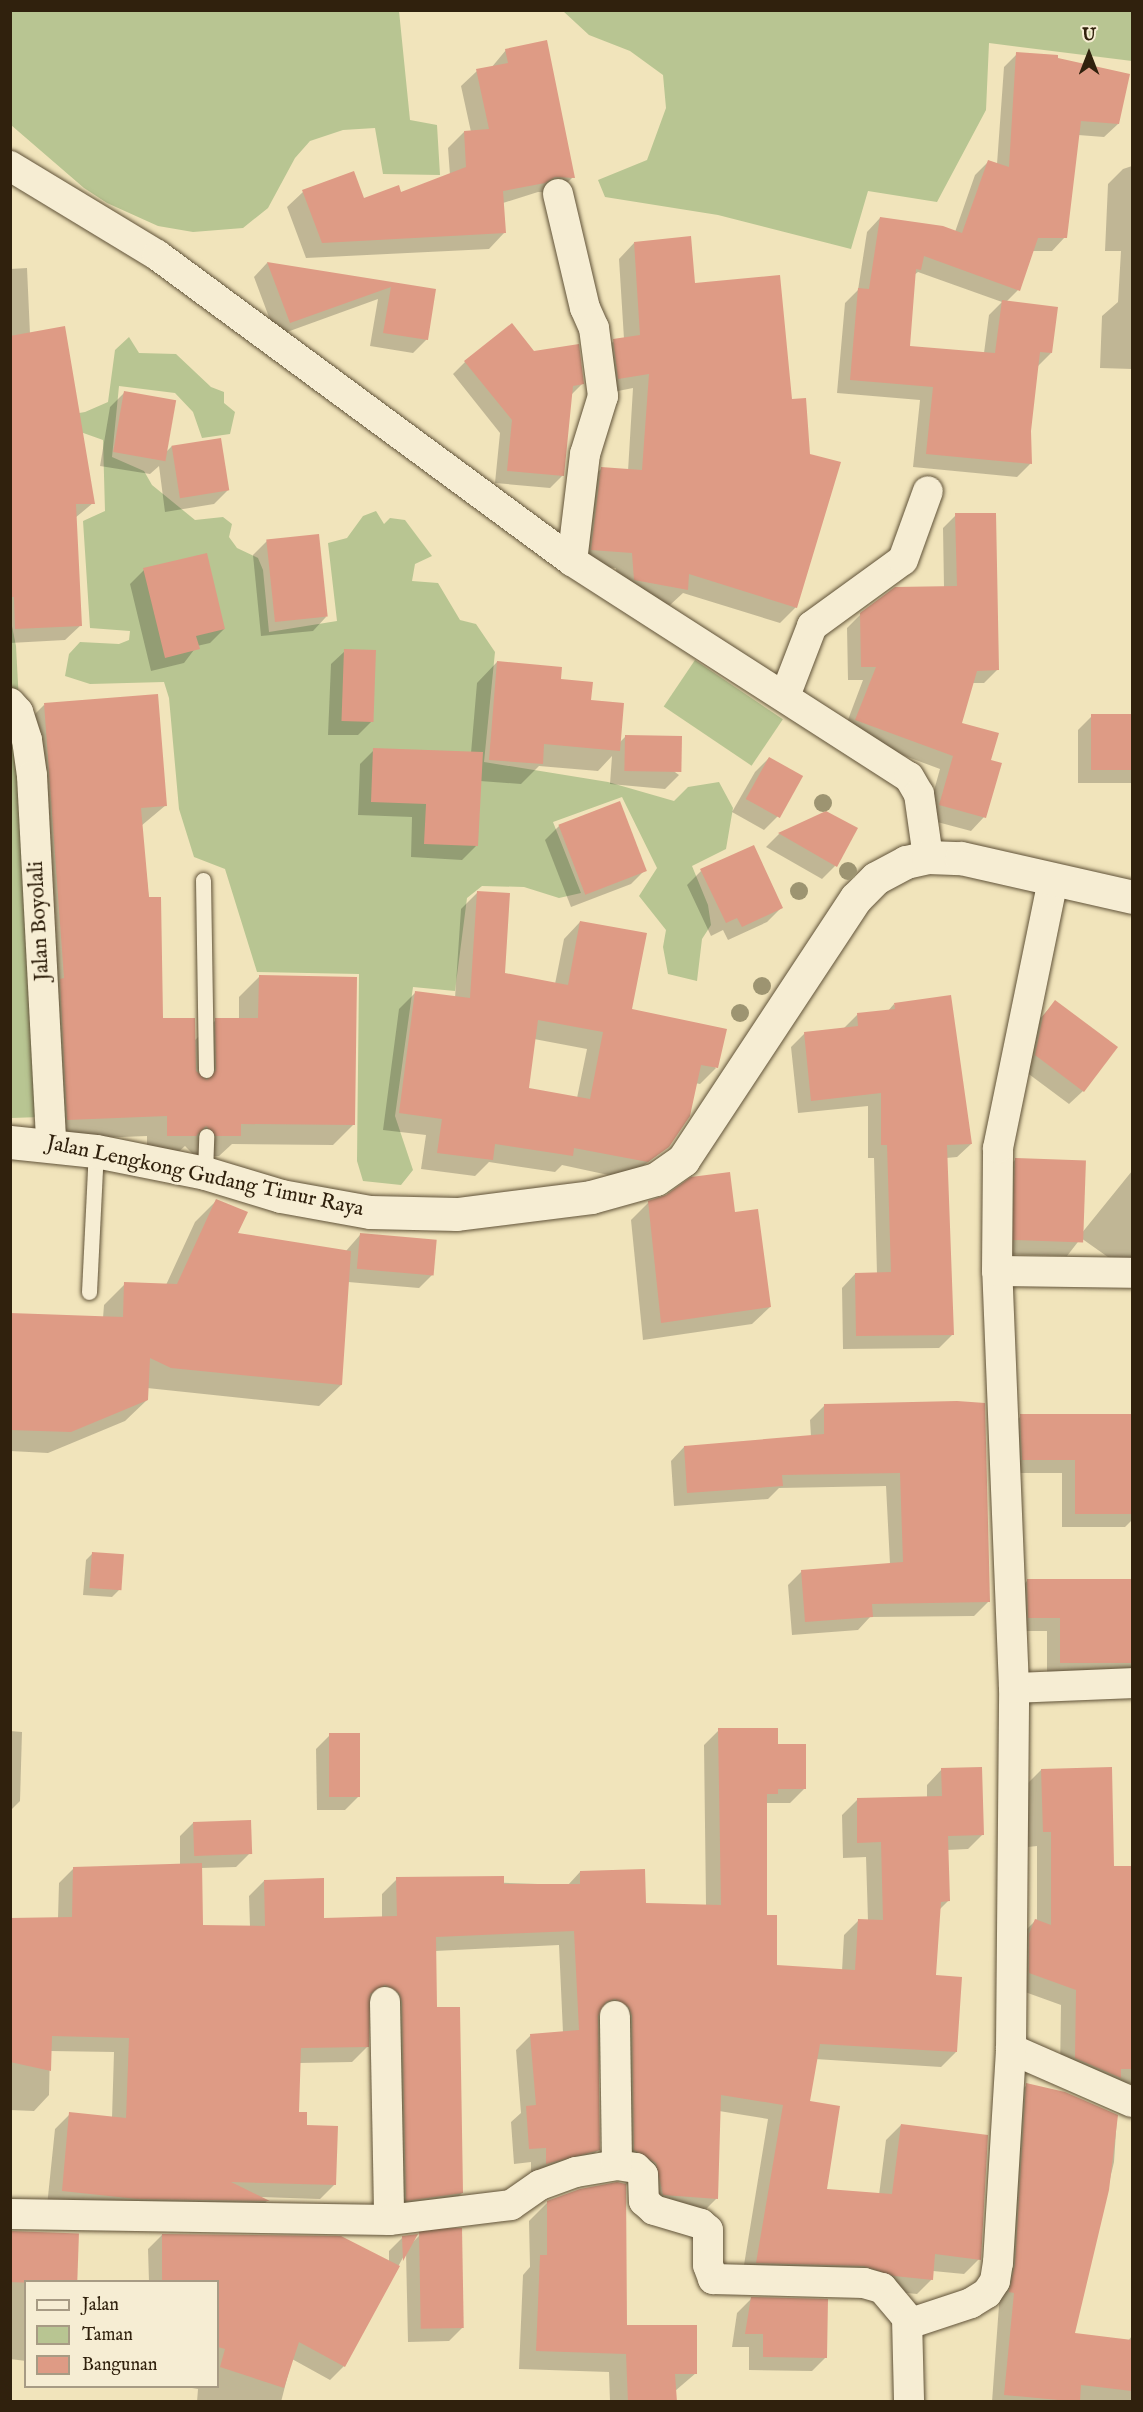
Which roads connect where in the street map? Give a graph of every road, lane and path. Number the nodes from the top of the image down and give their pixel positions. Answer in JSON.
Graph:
{"nodes":[{"id":1,"x":10,"y":166,"type":"edge"},
{"id":2,"x":558,"y":194,"type":"dead end"},
{"id":3,"x":928,"y":491,"type":"dead end"},
{"id":4,"x":572,"y":561,"type":"junction"},
{"id":5,"x":785,"y":696,"type":"junction"},
{"id":6,"x":10,"y":703,"type":"edge"},
{"id":7,"x":928,"y":857,"type":"junction"},
{"id":8,"x":203,"y":880,"type":"dead end"},
{"id":9,"x":1053,"y":881,"type":"junction"},
{"id":10,"x":1132,"y":897,"type":"edge"},
{"id":11,"x":206,"y":1070,"type":"dead end"},
{"id":12,"x":206,"y":1136,"type":"dead end"},
{"id":13,"x":10,"y":1142,"type":"edge"},
{"id":14,"x":51,"y":1143,"type":"junction"},
{"id":15,"x":96,"y":1150,"type":"junction"},
{"id":16,"x":205,"y":1173,"type":"junction"},
{"id":17,"x":997,"y":1271,"type":"junction"},
{"id":18,"x":1132,"y":1273,"type":"edge"},
{"id":19,"x":89,"y":1292,"type":"dead end"},
{"id":20,"x":1132,"y":1683,"type":"edge"},
{"id":21,"x":1014,"y":1688,"type":"junction"},
{"id":22,"x":385,"y":2002,"type":"dead end"},
{"id":23,"x":615,"y":2016,"type":"dead end"},
{"id":24,"x":1011,"y":2049,"type":"junction"},
{"id":25,"x":1132,"y":2102,"type":"edge"},
{"id":26,"x":617,"y":2165,"type":"junction"},
{"id":27,"x":10,"y":2214,"type":"edge"},
{"id":28,"x":389,"y":2220,"type":"junction"},
{"id":29,"x":908,"y":2324,"type":"junction"},
{"id":30,"x":909,"y":2402,"type":"edge"}],
"edges":[{"from":1,"to":4,"type":"street"},
{"from":2,"to":4,"type":"street"},
{"from":3,"to":5,"type":"street"},
{"from":4,"to":5,"type":"street"},
{"from":5,"to":7,"type":"street"},
{"from":6,"to":14,"type":"street","name":"Jalan Boyolali"},
{"from":7,"to":9,"type":"street","name":"Jalan Lengkong Gudang Timur Raya"},
{"from":7,"to":16,"type":"street","name":"Jalan Lengkong Gudang Timur Raya"},
{"from":8,"to":11,"type":"lane"},
{"from":9,"to":10,"type":"street","name":"Jalan Lengkong Gudang Timur Raya"},
{"from":9,"to":17,"type":"street"},
{"from":12,"to":16,"type":"lane"},
{"from":13,"to":14,"type":"street","name":"Jalan Lengkong Gudang Timur Raya"},
{"from":14,"to":15,"type":"street","name":"Jalan Lengkong Gudang Timur Raya"},
{"from":15,"to":16,"type":"street","name":"Jalan Lengkong Gudang Timur Raya"},
{"from":15,"to":19,"type":"lane"},
{"from":17,"to":18,"type":"street"},
{"from":17,"to":21,"type":"street"},
{"from":20,"to":21,"type":"street"},
{"from":21,"to":24,"type":"street"},
{"from":22,"to":28,"type":"street"},
{"from":23,"to":26,"type":"street"},
{"from":24,"to":25,"type":"street"},
{"from":24,"to":29,"type":"street"},
{"from":26,"to":28,"type":"street"},
{"from":26,"to":29,"type":"street"},
{"from":27,"to":28,"type":"street"},
{"from":29,"to":30,"type":"street"}]}
